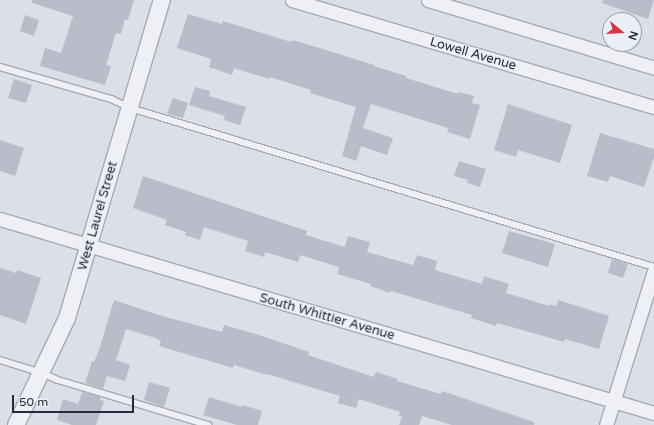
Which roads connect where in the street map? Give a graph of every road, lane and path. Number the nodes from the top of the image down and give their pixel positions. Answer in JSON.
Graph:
{"nodes":[{"id":1,"x":162,"y":0,"type":"edge"},
{"id":2,"x":292,"y":0,"type":"edge"},
{"id":3,"x":428,"y":0,"type":"edge"},
{"id":4,"x":0,"y":67,"type":"edge"},
{"id":5,"x":654,"y":68,"type":"edge"},
{"id":6,"x":654,"y":107,"type":"edge"},
{"id":7,"x":130,"y":108,"type":"junction"},
{"id":8,"x":0,"y":219,"type":"edge"},
{"id":9,"x":90,"y":246,"type":"junction"},
{"id":10,"x":654,"y":267,"type":"edge"},
{"id":11,"x":654,"y":271,"type":"edge"},
{"id":12,"x":0,"y":360,"type":"edge"},
{"id":13,"x":42,"y":373,"type":"junction"},
{"id":14,"x":613,"y":401,"type":"junction"},
{"id":15,"x":654,"y":413,"type":"edge"},
{"id":16,"x":16,"y":425,"type":"edge"},
{"id":17,"x":208,"y":425,"type":"edge"},
{"id":18,"x":606,"y":425,"type":"edge"}],
"edges":[{"from":1,"to":7,"type":"street","name":"West Laurel Street"},
{"from":2,"to":6,"type":"street","name":"Lowell Avenue"},
{"from":3,"to":5,"type":"street"},
{"from":4,"to":7,"type":"lane"},
{"from":7,"to":9,"type":"street","name":"West Laurel Street"},
{"from":7,"to":10,"type":"lane"},
{"from":8,"to":9,"type":"street","name":"South Whittier Avenue"},
{"from":9,"to":13,"type":"street","name":"West Laurel Street"},
{"from":9,"to":14,"type":"street","name":"South Whittier Avenue"},
{"from":11,"to":14,"type":"street"},
{"from":12,"to":13,"type":"lane"},
{"from":13,"to":16,"type":"street","name":"West Laurel Street"},
{"from":13,"to":17,"type":"lane"},
{"from":14,"to":15,"type":"street","name":"South Whittier Avenue"},
{"from":14,"to":18,"type":"street"}]}
